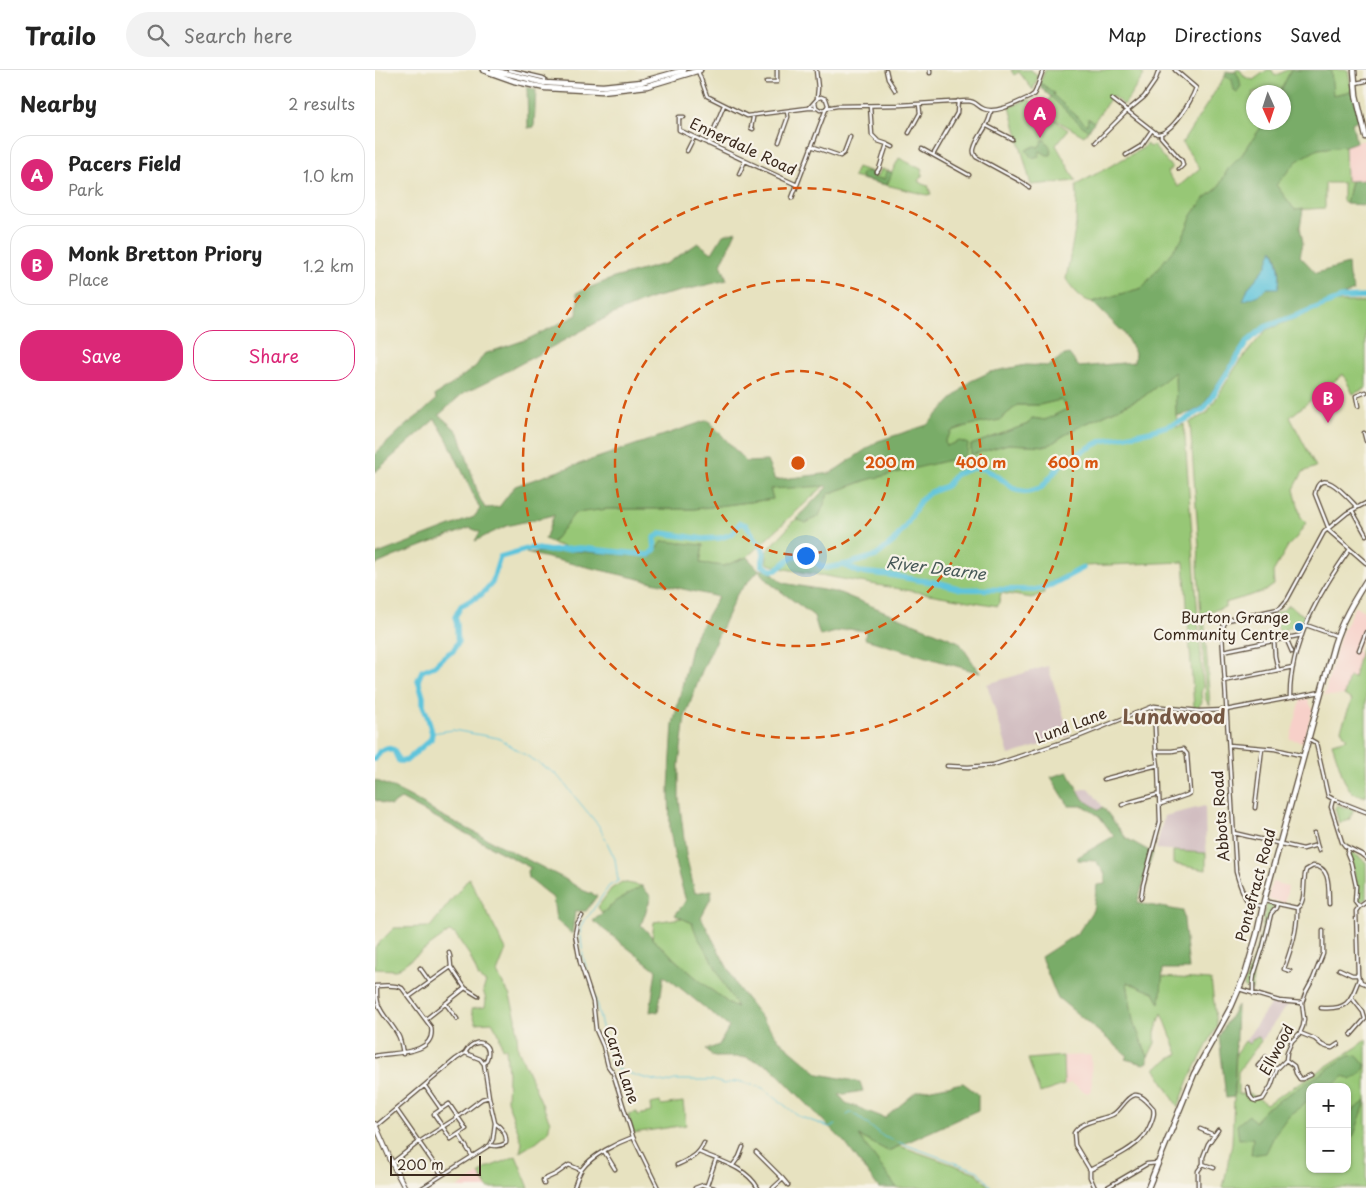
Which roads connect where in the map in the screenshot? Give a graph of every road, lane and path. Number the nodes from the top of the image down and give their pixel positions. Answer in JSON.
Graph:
{"nodes":[{"id":1,"x":483,"y":70,"type":"edge"},
{"id":2,"x":493,"y":70,"type":"edge"},
{"id":3,"x":509,"y":70,"type":"edge"},
{"id":4,"x":684,"y":70,"type":"edge"},
{"id":5,"x":699,"y":70,"type":"edge"},
{"id":6,"x":777,"y":70,"type":"edge"},
{"id":7,"x":816,"y":70,"type":"edge"},
{"id":8,"x":886,"y":70,"type":"edge"},
{"id":9,"x":1043,"y":70,"type":"edge"},
{"id":10,"x":1159,"y":70,"type":"edge"},
{"id":11,"x":1175,"y":70,"type":"edge"},
{"id":12,"x":1352,"y":70,"type":"edge"},
{"id":13,"x":1366,"y":81,"type":"edge"},
{"id":14,"x":545,"y":82,"type":"junction"},
{"id":15,"x":766,"y":82,"type":"dead end"},
{"id":16,"x":1355,"y":83,"type":"junction"},
{"id":17,"x":642,"y":84,"type":"junction"},
{"id":18,"x":623,"y":87,"type":"junction"},
{"id":19,"x":818,"y":88,"type":"junction"},
{"id":20,"x":557,"y":89,"type":"junction"},
{"id":21,"x":895,"y":90,"type":"dead end"},
{"id":22,"x":826,"y":99,"type":"junction"},
{"id":23,"x":1112,"y":99,"type":"dead end"},
{"id":24,"x":816,"y":100,"type":"junction"},
{"id":25,"x":957,"y":101,"type":"junction"},
{"id":26,"x":919,"y":104,"type":"junction"},
{"id":27,"x":724,"y":105,"type":"junction"},
{"id":28,"x":837,"y":106,"type":"junction"},
{"id":29,"x":870,"y":106,"type":"junction"},
{"id":30,"x":808,"y":108,"type":"junction"},
{"id":31,"x":817,"y":108,"type":"junction"},
{"id":32,"x":826,"y":108,"type":"junction"},
{"id":33,"x":787,"y":111,"type":"junction"},
{"id":34,"x":991,"y":111,"type":"junction"},
{"id":35,"x":1127,"y":111,"type":"junction"},
{"id":36,"x":753,"y":115,"type":"junction"},
{"id":37,"x":684,"y":116,"type":"dead end"},
{"id":38,"x":822,"y":118,"type":"junction"},
{"id":39,"x":987,"y":126,"type":"junction"},
{"id":40,"x":753,"y":129,"type":"dead end"},
{"id":41,"x":1152,"y":130,"type":"junction"},
{"id":42,"x":909,"y":133,"type":"dead end"},
{"id":43,"x":1159,"y":134,"type":"junction"},
{"id":44,"x":694,"y":137,"type":"junction"},
{"id":45,"x":1366,"y":137,"type":"edge"},
{"id":46,"x":848,"y":139,"type":"dead end"},
{"id":47,"x":1012,"y":139,"type":"dead end"},
{"id":48,"x":779,"y":142,"type":"dead end"},
{"id":49,"x":1096,"y":142,"type":"dead end"},
{"id":50,"x":708,"y":144,"type":"junction"},
{"id":51,"x":887,"y":144,"type":"junction"},
{"id":52,"x":811,"y":146,"type":"junction"},
{"id":53,"x":893,"y":147,"type":"dead end"},
{"id":54,"x":922,"y":149,"type":"dead end"},
{"id":55,"x":687,"y":151,"type":"dead end"},
{"id":56,"x":933,"y":155,"type":"junction"},
{"id":57,"x":1126,"y":155,"type":"dead end"},
{"id":58,"x":745,"y":161,"type":"junction"},
{"id":59,"x":1179,"y":168,"type":"dead end"},
{"id":60,"x":877,"y":172,"type":"dead end"},
{"id":61,"x":739,"y":174,"type":"dead end"},
{"id":62,"x":969,"y":175,"type":"dead end"},
{"id":63,"x":797,"y":185,"type":"junction"},
{"id":64,"x":1029,"y":187,"type":"dead end"},
{"id":65,"x":792,"y":198,"type":"dead end"},
{"id":66,"x":1366,"y":392,"type":"edge"},
{"id":67,"x":1359,"y":406,"type":"dead end"},
{"id":68,"x":1364,"y":433,"type":"dead end"},
{"id":69,"x":1366,"y":441,"type":"edge"},
{"id":70,"x":1366,"y":503,"type":"edge"},
{"id":71,"x":1357,"y":507,"type":"junction"},
{"id":72,"x":1352,"y":510,"type":"junction"},
{"id":73,"x":1328,"y":528,"type":"junction"},
{"id":74,"x":1366,"y":535,"type":"edge"},
{"id":75,"x":1350,"y":549,"type":"junction"},
{"id":76,"x":1366,"y":563,"type":"edge"},
{"id":77,"x":1366,"y":583,"type":"edge"},
{"id":78,"x":1306,"y":625,"type":"junction"},
{"id":79,"x":1366,"y":632,"type":"edge"},
{"id":80,"x":1302,"y":635,"type":"junction"},
{"id":81,"x":1337,"y":636,"type":"junction"},
{"id":82,"x":1286,"y":638,"type":"junction"},
{"id":83,"x":1274,"y":641,"type":"junction"},
{"id":84,"x":1359,"y":650,"type":"dead end"},
{"id":85,"x":1223,"y":651,"type":"junction"},
{"id":86,"x":1292,"y":652,"type":"dead end"},
{"id":87,"x":1293,"y":667,"type":"junction"},
{"id":88,"x":1278,"y":670,"type":"junction"},
{"id":89,"x":1224,"y":681,"type":"junction"},
{"id":90,"x":1321,"y":692,"type":"junction"},
{"id":91,"x":1290,"y":698,"type":"junction"},
{"id":92,"x":1154,"y":706,"type":"junction"},
{"id":93,"x":1227,"y":710,"type":"junction"},
{"id":94,"x":1308,"y":739,"type":"junction"},
{"id":95,"x":1228,"y":745,"type":"junction"},
{"id":96,"x":1262,"y":748,"type":"junction"},
{"id":97,"x":1156,"y":751,"type":"junction"},
{"id":98,"x":1303,"y":756,"type":"junction"},
{"id":99,"x":1158,"y":765,"type":"junction"},
{"id":100,"x":947,"y":766,"type":"dead end"},
{"id":101,"x":1105,"y":779,"type":"dead end"},
{"id":102,"x":1160,"y":794,"type":"junction"},
{"id":103,"x":1333,"y":799,"type":"junction"},
{"id":104,"x":1160,"y":804,"type":"junction"},
{"id":105,"x":1122,"y":805,"type":"dead end"},
{"id":106,"x":1255,"y":808,"type":"dead end"},
{"id":107,"x":1366,"y":812,"type":"edge"},
{"id":108,"x":1314,"y":833,"type":"dead end"},
{"id":109,"x":1234,"y":834,"type":"junction"},
{"id":110,"x":1280,"y":843,"type":"junction"},
{"id":111,"x":1317,"y":845,"type":"junction"},
{"id":112,"x":1349,"y":848,"type":"junction"},
{"id":113,"x":1319,"y":851,"type":"dead end"},
{"id":114,"x":1366,"y":858,"type":"edge"},
{"id":115,"x":1141,"y":898,"type":"dead end"},
{"id":116,"x":1264,"y":901,"type":"junction"},
{"id":117,"x":1366,"y":902,"type":"edge"},
{"id":118,"x":1277,"y":904,"type":"junction"},
{"id":119,"x":1329,"y":904,"type":"dead end"},
{"id":120,"x":1263,"y":906,"type":"junction"},
{"id":121,"x":1359,"y":907,"type":"junction"},
{"id":122,"x":1297,"y":908,"type":"junction"},
{"id":123,"x":581,"y":916,"type":"dead end"},
{"id":124,"x":1323,"y":930,"type":"dead end"},
{"id":125,"x":449,"y":953,"type":"dead end"},
{"id":126,"x":451,"y":967,"type":"junction"},
{"id":127,"x":420,"y":968,"type":"dead end"},
{"id":128,"x":1339,"y":969,"type":"dead end"},
{"id":129,"x":1290,"y":971,"type":"dead end"},
{"id":130,"x":1359,"y":977,"type":"junction"},
{"id":131,"x":430,"y":982,"type":"junction"},
{"id":132,"x":1366,"y":984,"type":"edge"},
{"id":133,"x":376,"y":986,"type":"edge"},
{"id":134,"x":465,"y":988,"type":"junction"},
{"id":135,"x":1239,"y":989,"type":"junction"},
{"id":136,"x":1253,"y":994,"type":"junction"},
{"id":137,"x":478,"y":996,"type":"dead end"},
{"id":138,"x":409,"y":997,"type":"junction"},
{"id":139,"x":1351,"y":998,"type":"junction"},
{"id":140,"x":446,"y":1003,"type":"junction"},
{"id":141,"x":1302,"y":1003,"type":"junction"},
{"id":142,"x":1321,"y":1008,"type":"dead end"},
{"id":143,"x":425,"y":1019,"type":"junction"},
{"id":144,"x":457,"y":1019,"type":"dead end"},
{"id":145,"x":1284,"y":1029,"type":"dead end"},
{"id":146,"x":1282,"y":1033,"type":"junction"},
{"id":147,"x":1300,"y":1033,"type":"junction"},
{"id":148,"x":1351,"y":1035,"type":"dead end"},
{"id":149,"x":1279,"y":1037,"type":"dead end"},
{"id":150,"x":1292,"y":1041,"type":"junction"},
{"id":151,"x":1338,"y":1044,"type":"dead end"},
{"id":152,"x":465,"y":1053,"type":"junction"},
{"id":153,"x":403,"y":1054,"type":"junction"},
{"id":154,"x":375,"y":1056,"type":"edge"},
{"id":155,"x":1266,"y":1057,"type":"dead end"},
{"id":156,"x":1286,"y":1060,"type":"junction"},
{"id":157,"x":1262,"y":1062,"type":"junction"},
{"id":158,"x":485,"y":1064,"type":"junction"},
{"id":159,"x":1259,"y":1066,"type":"dead end"},
{"id":160,"x":1277,"y":1069,"type":"junction"},
{"id":161,"x":1311,"y":1074,"type":"dead end"},
{"id":162,"x":425,"y":1085,"type":"junction"},
{"id":163,"x":1248,"y":1087,"type":"dead end"},
{"id":164,"x":489,"y":1097,"type":"junction"},
{"id":165,"x":1256,"y":1101,"type":"junction"},
{"id":166,"x":1256,"y":1106,"type":"dead end"},
{"id":167,"x":396,"y":1109,"type":"junction"},
{"id":168,"x":441,"y":1109,"type":"junction"},
{"id":169,"x":458,"y":1117,"type":"junction"},
{"id":170,"x":495,"y":1123,"type":"junction"},
{"id":171,"x":376,"y":1125,"type":"edge"},
{"id":172,"x":442,"y":1128,"type":"junction"},
{"id":173,"x":1200,"y":1129,"type":"dead end"},
{"id":174,"x":1218,"y":1130,"type":"dead end"},
{"id":175,"x":459,"y":1135,"type":"junction"},
{"id":176,"x":1214,"y":1135,"type":"junction"},
{"id":177,"x":633,"y":1137,"type":"junction"},
{"id":178,"x":419,"y":1142,"type":"junction"},
{"id":179,"x":704,"y":1143,"type":"dead end"},
{"id":180,"x":489,"y":1145,"type":"junction"},
{"id":181,"x":743,"y":1147,"type":"dead end"},
{"id":182,"x":605,"y":1151,"type":"junction"},
{"id":183,"x":699,"y":1152,"type":"junction"},
{"id":184,"x":756,"y":1152,"type":"dead end"},
{"id":185,"x":472,"y":1156,"type":"junction"},
{"id":186,"x":716,"y":1159,"type":"junction"},
{"id":187,"x":392,"y":1163,"type":"junction"},
{"id":188,"x":1158,"y":1163,"type":"junction"},
{"id":189,"x":1203,"y":1164,"type":"junction"},
{"id":190,"x":733,"y":1165,"type":"junction"},
{"id":191,"x":677,"y":1166,"type":"dead end"},
{"id":192,"x":1214,"y":1168,"type":"dead end"},
{"id":193,"x":615,"y":1169,"type":"dead end"},
{"id":194,"x":581,"y":1170,"type":"junction"},
{"id":195,"x":1090,"y":1170,"type":"junction"},
{"id":196,"x":442,"y":1175,"type":"junction"},
{"id":197,"x":783,"y":1179,"type":"junction"},
{"id":198,"x":544,"y":1184,"type":"dead end"},
{"id":199,"x":707,"y":1185,"type":"junction"},
{"id":200,"x":789,"y":1185,"type":"dead end"},
{"id":201,"x":405,"y":1188,"type":"edge"},
{"id":202,"x":422,"y":1188,"type":"edge"},
{"id":203,"x":574,"y":1188,"type":"edge"},
{"id":204,"x":658,"y":1188,"type":"edge"},
{"id":205,"x":695,"y":1188,"type":"edge"},
{"id":206,"x":714,"y":1188,"type":"edge"},
{"id":207,"x":758,"y":1188,"type":"edge"},
{"id":208,"x":773,"y":1188,"type":"edge"},
{"id":209,"x":1095,"y":1188,"type":"edge"},
{"id":210,"x":1105,"y":1188,"type":"edge"},
{"id":211,"x":1148,"y":1188,"type":"edge"},
{"id":212,"x":1197,"y":1188,"type":"edge"}],
"edges":[{"from":1,"to":20,"type":"highway"},
{"from":2,"to":14,"type":"highway"},
{"from":3,"to":14,"type":"street"},
{"from":4,"to":17,"type":"highway"},
{"from":5,"to":17,"type":"highway"},
{"from":5,"to":27,"type":"street"},
{"from":6,"to":15,"type":"street"},
{"from":7,"to":19,"type":"street"},
{"from":8,"to":21,"type":"street"},
{"from":9,"to":34,"type":"street"},
{"from":10,"to":35,"type":"street"},
{"from":11,"to":43,"type":"street"},
{"from":12,"to":16,"type":"highway"},
{"from":13,"to":16,"type":"street"},
{"from":14,"to":18,"type":"highway"},
{"from":14,"to":20,"type":"highway"},
{"from":16,"to":45,"type":"highway"},
{"from":17,"to":18,"type":"highway"},
{"from":18,"to":20,"type":"highway"},
{"from":19,"to":22,"type":"street"},
{"from":19,"to":24,"type":"street"},
{"from":22,"to":24,"type":"street"},
{"from":22,"to":28,"type":"street"},
{"from":22,"to":32,"type":"street"},
{"from":23,"to":35,"type":"street"},
{"from":24,"to":30,"type":"street"},
{"from":24,"to":31,"type":"street"},
{"from":25,"to":26,"type":"street"},
{"from":25,"to":34,"type":"street"},
{"from":25,"to":56,"type":"street"},
{"from":26,"to":29,"type":"street"},
{"from":26,"to":42,"type":"street"},
{"from":27,"to":36,"type":"street"},
{"from":27,"to":50,"type":"street"},
{"from":28,"to":29,"type":"street"},
{"from":28,"to":32,"type":"street"},
{"from":29,"to":51,"type":"street"},
{"from":30,"to":31,"type":"street"},
{"from":30,"to":33,"type":"street"},
{"from":31,"to":32,"type":"street"},
{"from":31,"to":38,"type":"street"},
{"from":32,"to":38,"type":"street"},
{"from":33,"to":36,"type":"street"},
{"from":33,"to":48,"type":"street"},
{"from":34,"to":39,"type":"street"},
{"from":35,"to":41,"type":"street"},
{"from":35,"to":49,"type":"street"},
{"from":36,"to":40,"type":"street"},
{"from":37,"to":44,"type":"street","name":"Ennerdale Road"},
{"from":38,"to":52,"type":"street"},
{"from":39,"to":47,"type":"street"},
{"from":39,"to":64,"type":"street"},
{"from":41,"to":43,"type":"street"},
{"from":41,"to":57,"type":"street"},
{"from":43,"to":59,"type":"street"},
{"from":44,"to":50,"type":"street","name":"Ennerdale Road"},
{"from":44,"to":55,"type":"street"},
{"from":46,"to":52,"type":"street"},
{"from":50,"to":58,"type":"street","name":"Ennerdale Road"},
{"from":51,"to":53,"type":"street"},
{"from":51,"to":60,"type":"street"},
{"from":52,"to":63,"type":"street"},
{"from":54,"to":56,"type":"street"},
{"from":56,"to":62,"type":"street"},
{"from":58,"to":61,"type":"street"},
{"from":58,"to":63,"type":"street","name":"Ennerdale Road"},
{"from":63,"to":65,"type":"street"},
{"from":66,"to":67,"type":"street"},
{"from":68,"to":69,"type":"street"},
{"from":70,"to":71,"type":"street"},
{"from":71,"to":72,"type":"street"},
{"from":71,"to":73,"type":"street"},
{"from":72,"to":73,"type":"street"},
{"from":72,"to":74,"type":"street"},
{"from":73,"to":75,"type":"street"},
{"from":73,"to":85,"type":"street","name":"Abbots Road"},
{"from":75,"to":76,"type":"street"},
{"from":75,"to":78,"type":"street"},
{"from":77,"to":81,"type":"highway","name":"Pontefract Road"},
{"from":78,"to":80,"type":"street"},
{"from":78,"to":81,"type":"street"},
{"from":79,"to":84,"type":"street"},
{"from":80,"to":82,"type":"street"},
{"from":80,"to":87,"type":"street"},
{"from":81,"to":90,"type":"highway","name":"Pontefract Road"},
{"from":82,"to":83,"type":"street"},
{"from":82,"to":86,"type":"street"},
{"from":83,"to":85,"type":"street"},
{"from":83,"to":88,"type":"street"},
{"from":85,"to":89,"type":"street","name":"Abbots Road"},
{"from":87,"to":88,"type":"street"},
{"from":87,"to":91,"type":"street"},
{"from":88,"to":89,"type":"street"},
{"from":89,"to":93,"type":"street","name":"Abbots Road"},
{"from":90,"to":91,"type":"street","name":"Lund Lane"},
{"from":90,"to":94,"type":"highway","name":"Pontefract Road"},
{"from":91,"to":93,"type":"street","name":"Lund Lane"},
{"from":92,"to":93,"type":"street","name":"Lund Lane"},
{"from":92,"to":97,"type":"street"},
{"from":92,"to":100,"type":"street","name":"Lund Lane"},
{"from":93,"to":95,"type":"street","name":"Abbots Road"},
{"from":94,"to":98,"type":"highway","name":"Pontefract Road"},
{"from":94,"to":103,"type":"street"},
{"from":95,"to":96,"type":"street"},
{"from":95,"to":109,"type":"street","name":"Abbots Road"},
{"from":96,"to":98,"type":"street"},
{"from":96,"to":106,"type":"street"},
{"from":97,"to":99,"type":"street"},
{"from":97,"to":104,"type":"street"},
{"from":98,"to":110,"type":"highway","name":"Pontefract Road"},
{"from":99,"to":101,"type":"street"},
{"from":99,"to":102,"type":"street"},
{"from":102,"to":104,"type":"street"},
{"from":102,"to":105,"type":"street"},
{"from":103,"to":107,"type":"street"},
{"from":103,"to":112,"type":"street"},
{"from":104,"to":115,"type":"street"},
{"from":108,"to":111,"type":"street"},
{"from":109,"to":110,"type":"street"},
{"from":109,"to":120,"type":"street","name":"Abbots Road"},
{"from":110,"to":111,"type":"street"},
{"from":110,"to":116,"type":"highway","name":"Pontefract Road"},
{"from":111,"to":113,"type":"street"},
{"from":112,"to":114,"type":"street"},
{"from":112,"to":121,"type":"street"},
{"from":116,"to":118,"type":"street"},
{"from":116,"to":120,"type":"highway","name":"Pontefract Road"},
{"from":117,"to":121,"type":"street"},
{"from":118,"to":122,"type":"street"},
{"from":118,"to":136,"type":"street","name":"Pontefract Road"},
{"from":119,"to":122,"type":"street"},
{"from":120,"to":135,"type":"highway","name":"Pontefract Road"},
{"from":121,"to":130,"type":"street"},
{"from":122,"to":129,"type":"street"},
{"from":123,"to":177,"type":"street","name":"Carrs Lane"},
{"from":124,"to":141,"type":"street"},
{"from":125,"to":126,"type":"street"},
{"from":126,"to":131,"type":"street"},
{"from":126,"to":134,"type":"street"},
{"from":127,"to":131,"type":"street"},
{"from":128,"to":130,"type":"street"},
{"from":130,"to":132,"type":"street"},
{"from":130,"to":139,"type":"street"},
{"from":131,"to":138,"type":"street"},
{"from":133,"to":138,"type":"street"},
{"from":133,"to":153,"type":"street"},
{"from":134,"to":137,"type":"street"},
{"from":134,"to":140,"type":"street"},
{"from":135,"to":136,"type":"street"},
{"from":135,"to":188,"type":"highway","name":"Pontefract Road"},
{"from":136,"to":141,"type":"street"},
{"from":138,"to":143,"type":"street"},
{"from":139,"to":142,"type":"street"},
{"from":139,"to":148,"type":"street"},
{"from":140,"to":143,"type":"street"},
{"from":140,"to":144,"type":"street"},
{"from":141,"to":147,"type":"street","name":"Ellwood"},
{"from":143,"to":153,"type":"street"},
{"from":145,"to":146,"type":"street"},
{"from":146,"to":149,"type":"street"},
{"from":146,"to":150,"type":"street"},
{"from":147,"to":150,"type":"street","name":"Ellwood"},
{"from":147,"to":151,"type":"street"},
{"from":150,"to":156,"type":"street","name":"Ellwood"},
{"from":152,"to":158,"type":"street"},
{"from":152,"to":158,"type":"street"},
{"from":152,"to":162,"type":"street"},
{"from":153,"to":154,"type":"street"},
{"from":155,"to":157,"type":"street"},
{"from":156,"to":160,"type":"street","name":"Ellwood"},
{"from":156,"to":161,"type":"street"},
{"from":157,"to":159,"type":"street"},
{"from":157,"to":160,"type":"street"},
{"from":158,"to":164,"type":"street"},
{"from":160,"to":165,"type":"street","name":"Ellwood"},
{"from":162,"to":167,"type":"street"},
{"from":162,"to":168,"type":"street"},
{"from":163,"to":165,"type":"street","name":"Ellwood"},
{"from":164,"to":169,"type":"street"},
{"from":164,"to":170,"type":"street"},
{"from":165,"to":166,"type":"street","name":"Ellwood"},
{"from":167,"to":171,"type":"street"},
{"from":167,"to":178,"type":"street"},
{"from":168,"to":169,"type":"street"},
{"from":168,"to":172,"type":"street"},
{"from":169,"to":172,"type":"street"},
{"from":169,"to":175,"type":"street"},
{"from":170,"to":180,"type":"street"},
{"from":170,"to":180,"type":"street"},
{"from":171,"to":187,"type":"street"},
{"from":172,"to":175,"type":"street"},
{"from":172,"to":178,"type":"street"},
{"from":173,"to":176,"type":"street"},
{"from":174,"to":176,"type":"street"},
{"from":175,"to":185,"type":"street"},
{"from":176,"to":189,"type":"street"},
{"from":177,"to":182,"type":"street"},
{"from":177,"to":204,"type":"street","name":"Carrs Lane"},
{"from":178,"to":187,"type":"street"},
{"from":178,"to":196,"type":"street"},
{"from":179,"to":183,"type":"street"},
{"from":180,"to":185,"type":"street"},
{"from":181,"to":190,"type":"street"},
{"from":182,"to":193,"type":"street"},
{"from":182,"to":194,"type":"street"},
{"from":183,"to":186,"type":"street"},
{"from":183,"to":191,"type":"street"},
{"from":184,"to":197,"type":"street"},
{"from":185,"to":196,"type":"street"},
{"from":186,"to":190,"type":"street"},
{"from":186,"to":199,"type":"street"},
{"from":187,"to":201,"type":"street"},
{"from":188,"to":210,"type":"street"},
{"from":188,"to":211,"type":"highway","name":"Pontefract Road"},
{"from":189,"to":192,"type":"street"},
{"from":189,"to":212,"type":"street"},
{"from":190,"to":207,"type":"street"},
{"from":194,"to":198,"type":"street"},
{"from":194,"to":203,"type":"street"},
{"from":195,"to":195,"type":"street"},
{"from":195,"to":209,"type":"street"},
{"from":196,"to":202,"type":"street"},
{"from":197,"to":200,"type":"street"},
{"from":197,"to":208,"type":"street"},
{"from":199,"to":205,"type":"street"},
{"from":199,"to":206,"type":"street"}]}
